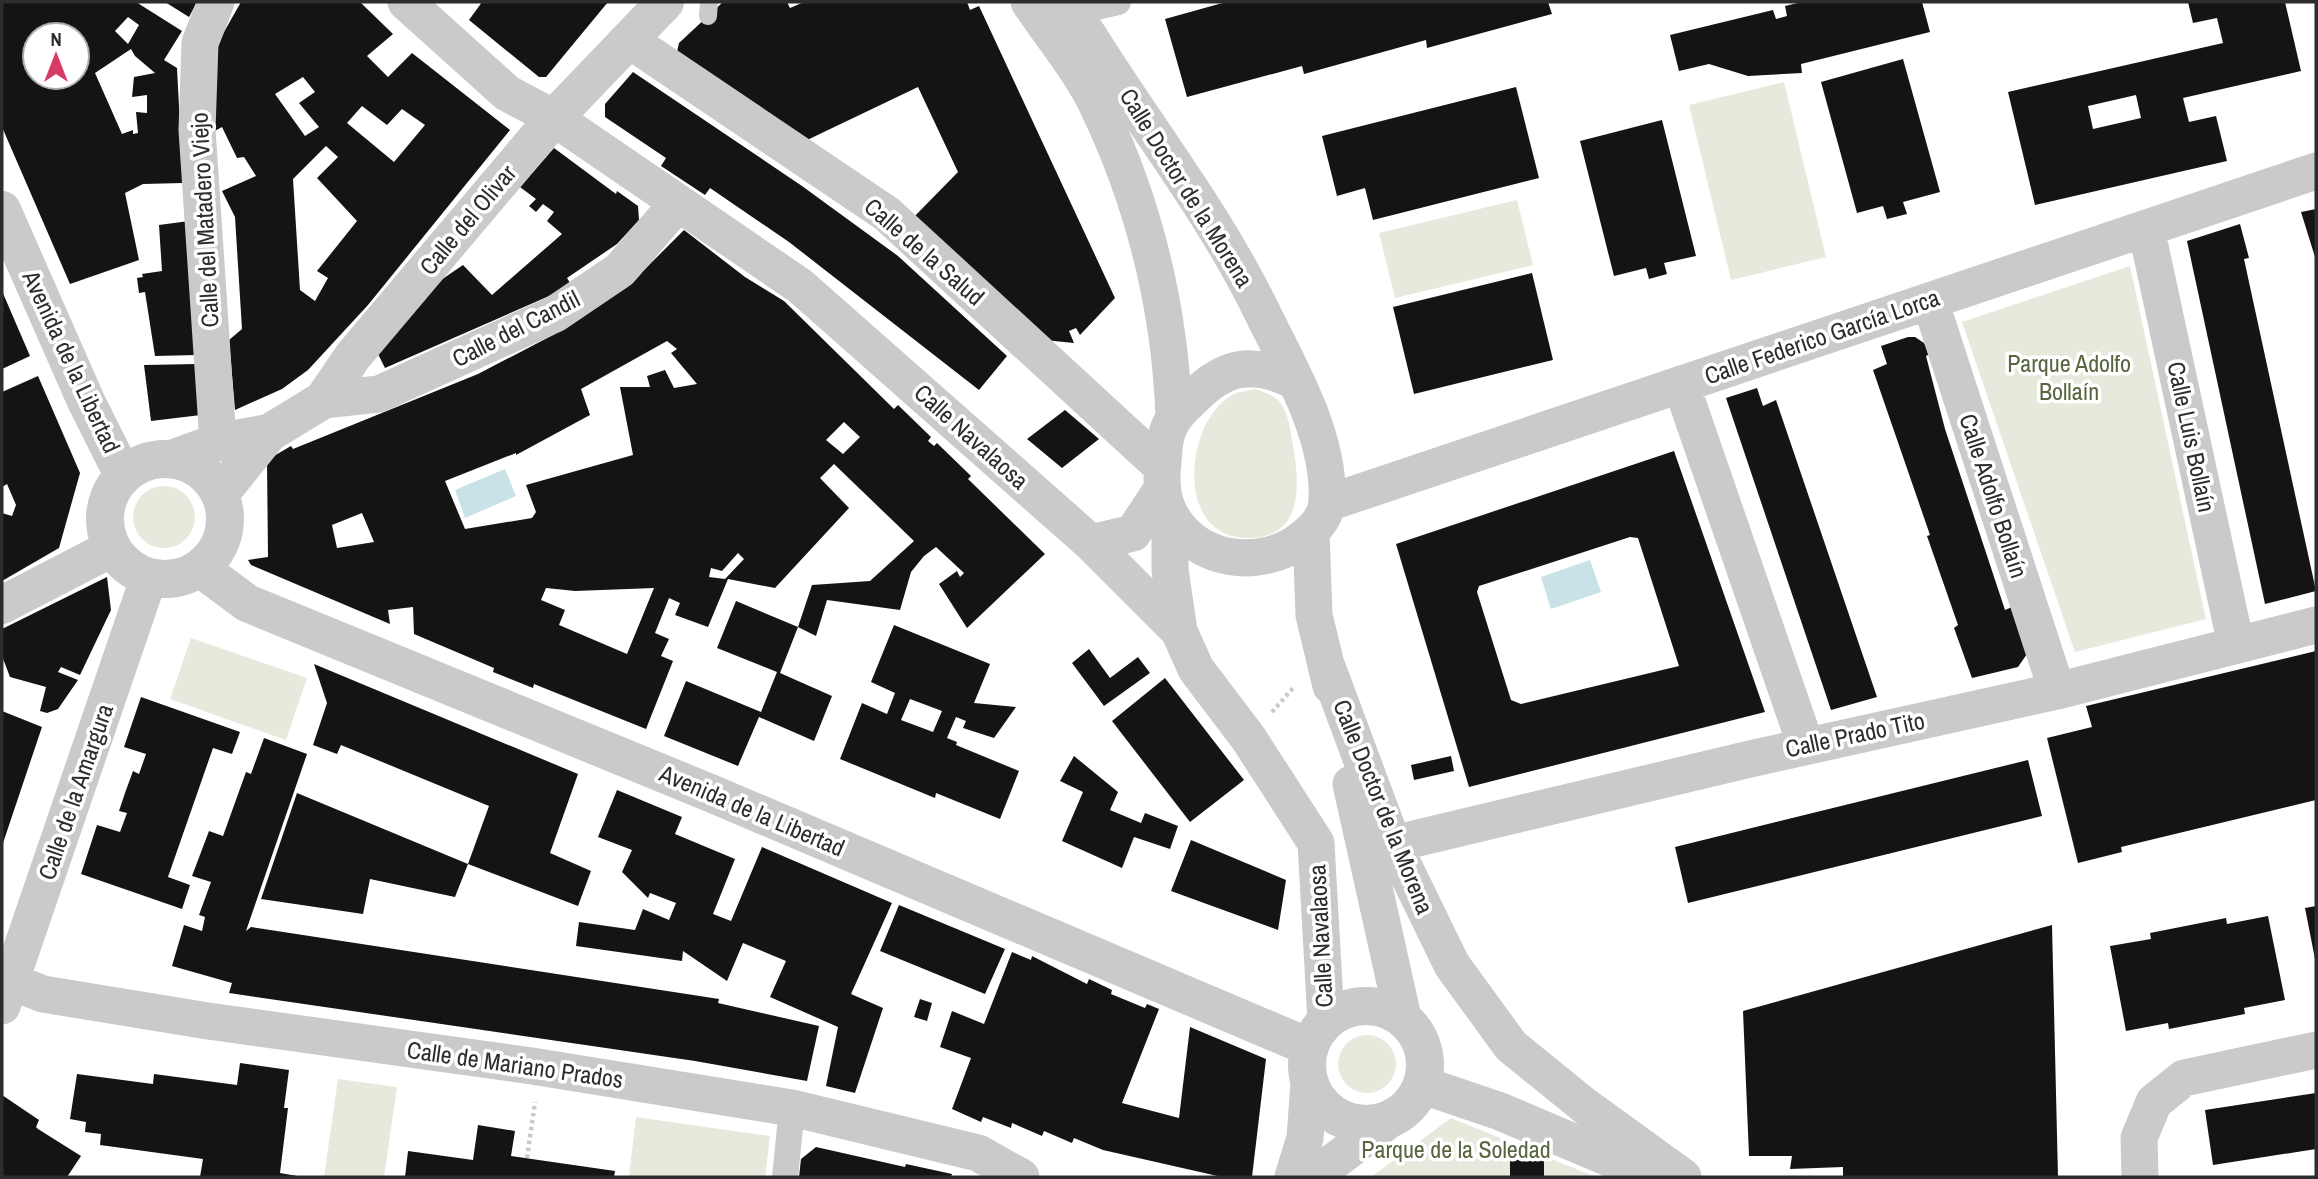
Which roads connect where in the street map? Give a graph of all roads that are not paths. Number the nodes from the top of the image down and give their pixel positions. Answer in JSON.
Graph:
{"nodes":[{"id":1,"x":216,"y":2,"type":"edge"},
{"id":2,"x":406,"y":2,"type":"edge"},
{"id":3,"x":665,"y":2,"type":"edge"},
{"id":4,"x":1029,"y":2,"type":"edge"},
{"id":5,"x":1118,"y":2,"type":"edge"},
{"id":6,"x":1071,"y":7,"type":"edge"},
{"id":7,"x":629,"y":40,"type":"junction"},
{"id":8,"x":554,"y":118,"type":"junction"},
{"id":9,"x":2316,"y":171,"type":"edge"},
{"id":10,"x":678,"y":203,"type":"junction"},
{"id":11,"x":2,"y":210,"type":"edge"},
{"id":12,"x":2146,"y":228,"type":"junction"},
{"id":13,"x":1930,"y":301,"type":"junction"},
{"id":14,"x":1293,"y":380,"type":"junction"},
{"id":15,"x":1681,"y":384,"type":"junction"},
{"id":16,"x":323,"y":400,"type":"junction"},
{"id":17,"x":1174,"y":417,"type":"junction"},
{"id":18,"x":269,"y":433,"type":"junction"},
{"id":19,"x":218,"y":442,"type":"junction"},
{"id":20,"x":171,"y":459,"type":"junction"},
{"id":21,"x":124,"y":475,"type":"junction"},
{"id":22,"x":1165,"y":490,"type":"junction"},
{"id":23,"x":220,"y":495,"type":"junction"},
{"id":24,"x":1320,"y":517,"type":"junction"},
{"id":25,"x":1091,"y":543,"type":"junction"},
{"id":26,"x":112,"y":548,"type":"junction"},
{"id":27,"x":200,"y":568,"type":"junction"},
{"id":28,"x":149,"y":577,"type":"junction"},
{"id":29,"x":2,"y":605,"type":"edge"},
{"id":30,"x":2316,"y":625,"type":"edge"},
{"id":31,"x":1179,"y":631,"type":"junction"},
{"id":32,"x":2236,"y":645,"type":"junction"},
{"id":33,"x":1326,"y":664,"type":"junction"},
{"id":34,"x":2057,"y":691,"type":"junction"},
{"id":35,"x":1806,"y":746,"type":"junction"},
{"id":36,"x":1393,"y":844,"type":"junction"},
{"id":37,"x":5,"y":989,"type":"edge"},
{"id":38,"x":1403,"y":1018,"type":"junction"},
{"id":39,"x":1315,"y":1050,"type":"junction"},
{"id":40,"x":2316,"y":1051,"type":"edge"},
{"id":41,"x":1422,"y":1085,"type":"junction"},
{"id":42,"x":792,"y":1108,"type":"junction"},
{"id":43,"x":1394,"y":1117,"type":"junction"},
{"id":44,"x":785,"y":1177,"type":"edge"},
{"id":45,"x":1021,"y":1177,"type":"edge"},
{"id":46,"x":1293,"y":1177,"type":"edge"},
{"id":47,"x":1313,"y":1177,"type":"edge"},
{"id":48,"x":1655,"y":1177,"type":"edge"},
{"id":49,"x":1684,"y":1177,"type":"edge"},
{"id":50,"x":2140,"y":1177,"type":"edge"}],
"edges":[{"from":1,"to":19,"type":"street","name":"Calle del Matadero Viejo"},
{"from":2,"to":8,"type":"street","name":"Calle Navalaosa"},
{"from":3,"to":7,"type":"street","name":"Calle del Olivar"},
{"from":4,"to":17,"type":"street","name":"Calle Doctor de la Morena"},
{"from":5,"to":6,"type":"street"},
{"from":6,"to":14,"type":"street","name":"Calle Doctor de la Morena"},
{"from":7,"to":8,"type":"street","name":"Calle del Olivar"},
{"from":7,"to":22,"type":"street","name":"Calle de la Salud"},
{"from":8,"to":10,"type":"street","name":"Calle Navalaosa"},
{"from":8,"to":16,"type":"street","name":"Calle del Olivar"},
{"from":9,"to":12,"type":"street","name":"Calle Federico García Lorca"},
{"from":10,"to":16,"type":"street","name":"Calle del Candil"},
{"from":10,"to":25,"type":"street","name":"Calle Navalaosa"},
{"from":11,"to":21,"type":"street","name":"Avenida de la Libertad"},
{"from":12,"to":13,"type":"street","name":"Calle Federico García Lorca"},
{"from":12,"to":32,"type":"street","name":"Calle Luis Bollaín"},
{"from":13,"to":15,"type":"street","name":"Calle Federico García Lorca"},
{"from":13,"to":34,"type":"street","name":"Calle Adolfo Bollaín"},
{"from":14,"to":17,"type":"street"},
{"from":14,"to":24,"type":"street"},
{"from":15,"to":24,"type":"street","name":"Calle Federico García Lorca"},
{"from":15,"to":35,"type":"street"},
{"from":16,"to":18,"type":"street","name":"Calle del Olivar"},
{"from":17,"to":22,"type":"street"},
{"from":18,"to":19,"type":"street","name":"Calle del Olivar"},
{"from":18,"to":23,"type":"street","name":"Calle del Olivar"},
{"from":19,"to":20,"type":"street","name":"Calle del Olivar"},
{"from":20,"to":21,"type":"street"},
{"from":20,"to":23,"type":"street"},
{"from":21,"to":26,"type":"street"},
{"from":22,"to":24,"type":"street"},
{"from":22,"to":25,"type":"street"},
{"from":22,"to":31,"type":"street"},
{"from":23,"to":27,"type":"street"},
{"from":24,"to":33,"type":"street","name":"Calle Doctor de la Morena"},
{"from":25,"to":31,"type":"street","name":"Calle Navalaosa"},
{"from":26,"to":28,"type":"street"},
{"from":26,"to":29,"type":"street"},
{"from":27,"to":28,"type":"street"},
{"from":27,"to":39,"type":"street","name":"Avenida de la Libertad"},
{"from":28,"to":37,"type":"street","name":"Calle de la Amargura"},
{"from":30,"to":32,"type":"street","name":"Calle Prado Tito"},
{"from":31,"to":39,"type":"street","name":"Calle Navalaosa"},
{"from":32,"to":34,"type":"street","name":"Calle Prado Tito"},
{"from":33,"to":36,"type":"street","name":"Calle Doctor de la Morena"},
{"from":33,"to":38,"type":"street","name":"Calle Doctor de la Morena"},
{"from":34,"to":35,"type":"street","name":"Calle Prado Tito"},
{"from":35,"to":36,"type":"street","name":"Calle Prado Tito"},
{"from":36,"to":49,"type":"street","name":"Calle Doctor de la Morena"},
{"from":37,"to":42,"type":"street","name":"Calle de Mariano Prados"},
{"from":38,"to":39,"type":"street"},
{"from":38,"to":41,"type":"street"},
{"from":39,"to":43,"type":"street"},
{"from":39,"to":46,"type":"street","name":"Calle Navalaosa"},
{"from":40,"to":50,"type":"street"},
{"from":41,"to":43,"type":"street"},
{"from":41,"to":48,"type":"street"},
{"from":42,"to":44,"type":"street"},
{"from":42,"to":45,"type":"street","name":"Calle de Mariano Prados"},
{"from":43,"to":47,"type":"street"}]}
